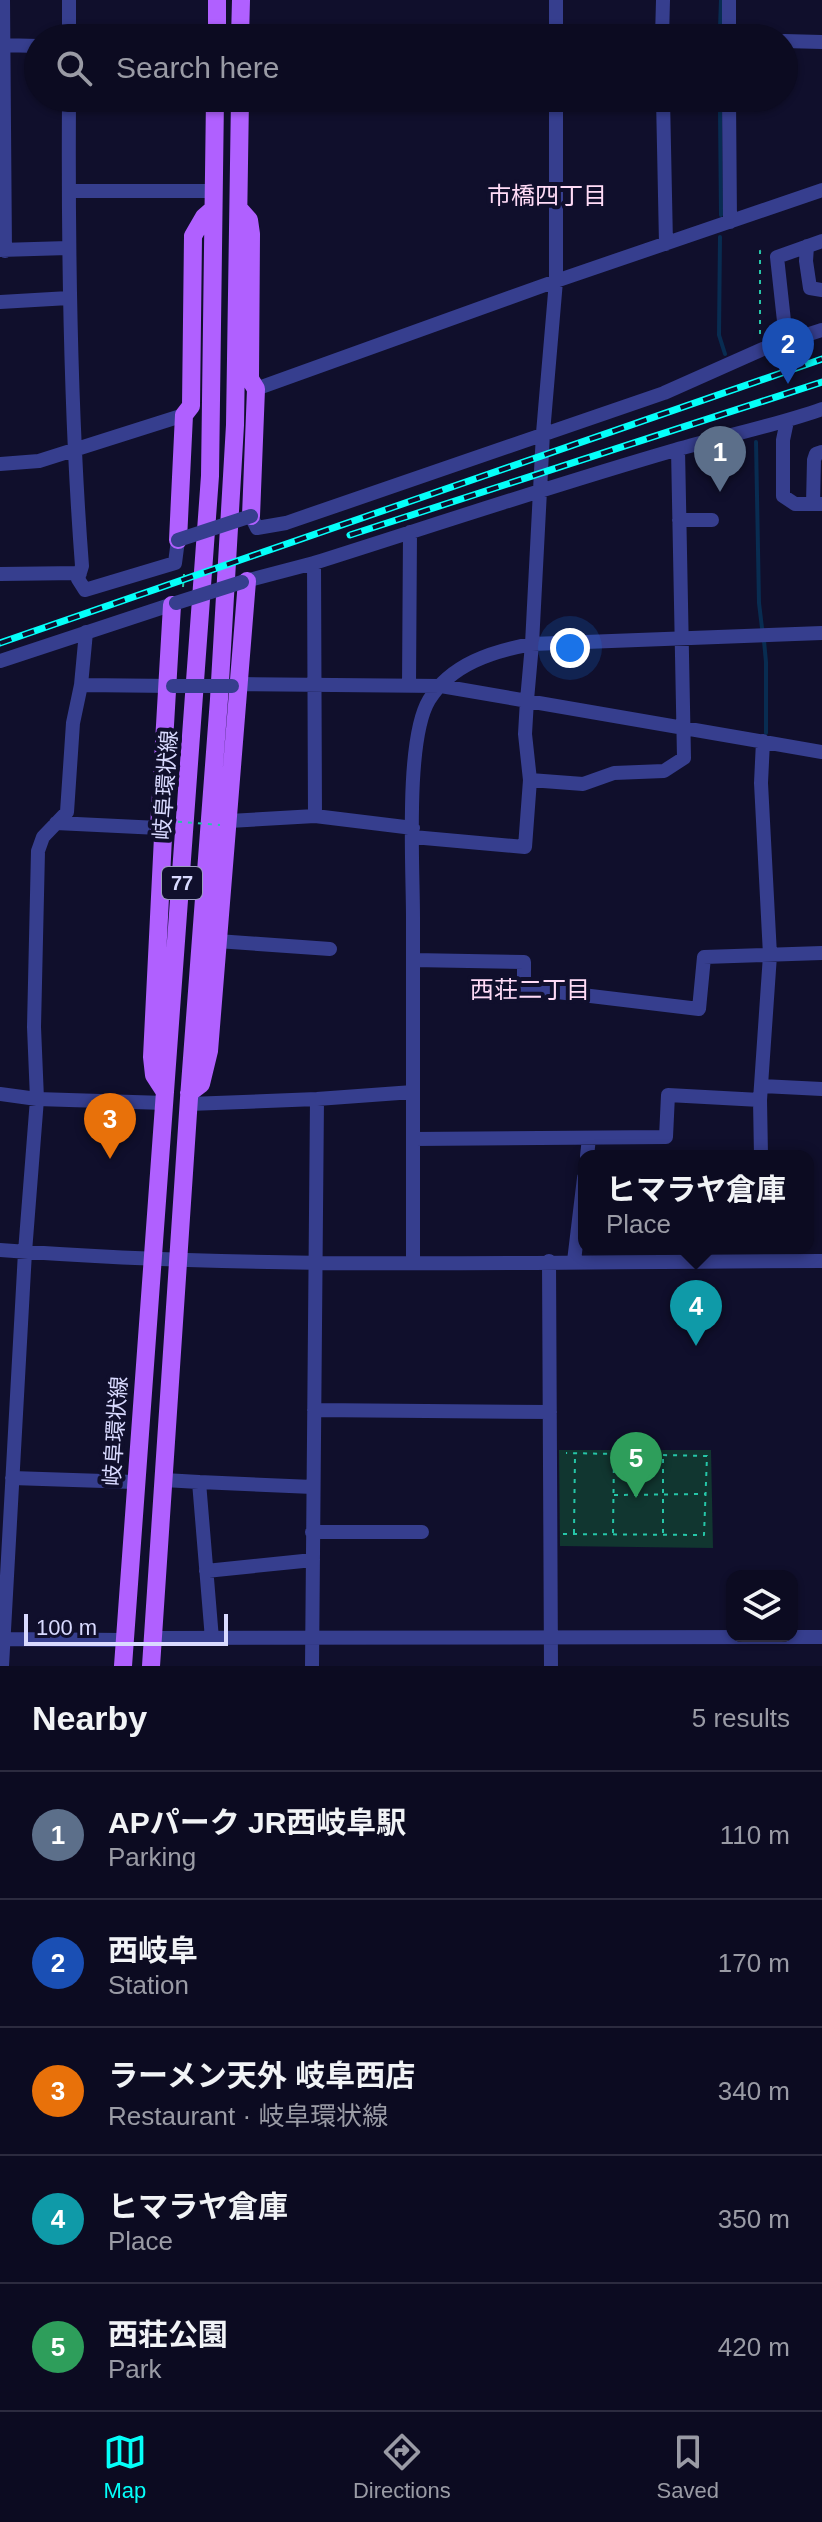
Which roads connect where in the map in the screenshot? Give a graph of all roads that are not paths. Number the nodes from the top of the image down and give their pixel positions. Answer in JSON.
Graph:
{"nodes":[{"id":1,"x":3,"y":0,"type":"edge"},
{"id":2,"x":69,"y":0,"type":"edge"},
{"id":3,"x":217,"y":0,"type":"edge"},
{"id":4,"x":241,"y":0,"type":"edge"},
{"id":5,"x":556,"y":0,"type":"edge"},
{"id":6,"x":663,"y":0,"type":"edge"},
{"id":7,"x":729,"y":0,"type":"edge"},
{"id":8,"x":69,"y":24,"type":"edge"},
{"id":9,"x":217,"y":24,"type":"edge"},
{"id":10,"x":240,"y":24,"type":"edge"},
{"id":11,"x":556,"y":24,"type":"edge"},
{"id":12,"x":662,"y":24,"type":"edge"},
{"id":13,"x":729,"y":24,"type":"edge"},
{"id":14,"x":798,"y":41,"type":"edge"},
{"id":15,"x":822,"y":42,"type":"edge"},
{"id":16,"x":2,"y":45,"type":"edge"},
{"id":17,"x":24,"y":46,"type":"edge"},
{"id":18,"x":69,"y":112,"type":"edge"},
{"id":19,"x":215,"y":112,"type":"edge"},
{"id":20,"x":240,"y":112,"type":"edge"},
{"id":21,"x":556,"y":112,"type":"edge"},
{"id":22,"x":663,"y":112,"type":"edge"},
{"id":23,"x":729,"y":112,"type":"edge"},
{"id":24,"x":822,"y":190,"type":"edge"},
{"id":25,"x":69,"y":191,"type":"junction"},
{"id":26,"x":212,"y":200,"type":"junction"},
{"id":27,"x":239,"y":209,"type":"junction"},
{"id":28,"x":730,"y":222,"type":"junction"},
{"id":29,"x":666,"y":244,"type":"junction"},
{"id":30,"x":817,"y":244,"type":"edge"},
{"id":31,"x":68,"y":248,"type":"junction"},
{"id":32,"x":2,"y":250,"type":"edge"},
{"id":33,"x":556,"y":281,"type":"junction"},
{"id":34,"x":822,"y":290,"type":"edge"},
{"id":35,"x":69,"y":298,"type":"junction"},
{"id":36,"x":0,"y":302,"type":"edge"},
{"id":37,"x":822,"y":330,"type":"edge"},
{"id":38,"x":782,"y":342,"type":"junction"},
{"id":39,"x":256,"y":389,"type":"junction"},
{"id":40,"x":822,"y":409,"type":"edge"},
{"id":41,"x":184,"y":415,"type":"junction"},
{"id":42,"x":787,"y":421,"type":"junction"},
{"id":43,"x":543,"y":433,"type":"junction"},
{"id":44,"x":713,"y":440,"type":"junction"},
{"id":45,"x":678,"y":449,"type":"junction"},
{"id":46,"x":74,"y":451,"type":"junction"},
{"id":47,"x":822,"y":452,"type":"edge"},
{"id":48,"x":0,"y":464,"type":"edge"},
{"id":49,"x":715,"y":464,"type":"dead end"},
{"id":50,"x":540,"y":491,"type":"junction"},
{"id":51,"x":818,"y":504,"type":"edge"},
{"id":52,"x":251,"y":516,"type":"junction"},
{"id":53,"x":679,"y":520,"type":"junction"},
{"id":54,"x":712,"y":520,"type":"dead end"},
{"id":55,"x":410,"y":532,"type":"junction"},
{"id":56,"x":178,"y":540,"type":"junction"},
{"id":57,"x":314,"y":563,"type":"junction"},
{"id":58,"x":80,"y":573,"type":"junction"},
{"id":59,"x":0,"y":574,"type":"edge"},
{"id":60,"x":244,"y":582,"type":"junction"},
{"id":61,"x":174,"y":604,"type":"junction"},
{"id":62,"x":86,"y":632,"type":"junction"},
{"id":63,"x":822,"y":633,"type":"edge"},
{"id":64,"x":680,"y":637,"type":"junction"},
{"id":65,"x":532,"y":644,"type":"junction"},
{"id":66,"x":0,"y":661,"type":"edge"},
{"id":67,"x":81,"y":685,"type":"junction"},
{"id":68,"x":170,"y":685,"type":"junction"},
{"id":69,"x":235,"y":685,"type":"junction"},
{"id":70,"x":315,"y":686,"type":"junction"},
{"id":71,"x":409,"y":686,"type":"junction"},
{"id":72,"x":441,"y":686,"type":"junction"},
{"id":73,"x":527,"y":700,"type":"junction"},
{"id":74,"x":683,"y":727,"type":"junction"},
{"id":75,"x":763,"y":741,"type":"junction"},
{"id":76,"x":822,"y":752,"type":"edge"},
{"id":77,"x":530,"y":780,"type":"junction"},
{"id":78,"x":315,"y":816,"type":"junction"},
{"id":79,"x":56,"y":823,"type":"junction"},
{"id":80,"x":224,"y":823,"type":"junction"},
{"id":81,"x":163,"y":824,"type":"junction"},
{"id":82,"x":413,"y":832,"type":"junction"},
{"id":83,"x":217,"y":941,"type":"junction"},
{"id":84,"x":330,"y":949,"type":"dead end"},
{"id":85,"x":822,"y":953,"type":"edge"},
{"id":86,"x":770,"y":955,"type":"junction"},
{"id":87,"x":413,"y":960,"type":"junction"},
{"id":88,"x":822,"y":1089,"type":"edge"},
{"id":89,"x":413,"y":1092,"type":"junction"},
{"id":90,"x":761,"y":1093,"type":"junction"},
{"id":91,"x":0,"y":1094,"type":"edge"},
{"id":92,"x":165,"y":1098,"type":"junction"},
{"id":93,"x":189,"y":1098,"type":"junction"},
{"id":94,"x":37,"y":1099,"type":"junction"},
{"id":95,"x":317,"y":1099,"type":"junction"},
{"id":96,"x":589,"y":1138,"type":"junction"},
{"id":97,"x":413,"y":1139,"type":"junction"},
{"id":98,"x":588,"y":1150,"type":"edge"},
{"id":99,"x":761,"y":1150,"type":"edge"},
{"id":100,"x":578,"y":1228,"type":"edge"},
{"id":101,"x":0,"y":1250,"type":"edge"},
{"id":102,"x":25,"y":1252,"type":"junction"},
{"id":103,"x":763,"y":1254,"type":"edge"},
{"id":104,"x":152,"y":1260,"type":"junction"},
{"id":105,"x":179,"y":1261,"type":"junction"},
{"id":106,"x":549,"y":1261,"type":"junction"},
{"id":107,"x":574,"y":1261,"type":"junction"},
{"id":108,"x":822,"y":1261,"type":"edge"},
{"id":109,"x":413,"y":1263,"type":"junction"},
{"id":110,"x":315,"y":1264,"type":"junction"},
{"id":111,"x":314,"y":1410,"type":"junction"},
{"id":112,"x":550,"y":1412,"type":"junction"},
{"id":113,"x":12,"y":1478,"type":"junction"},
{"id":114,"x":164,"y":1480,"type":"junction"},
{"id":115,"x":134,"y":1482,"type":"junction"},
{"id":116,"x":199,"y":1482,"type":"junction"},
{"id":117,"x":313,"y":1487,"type":"junction"},
{"id":118,"x":312,"y":1532,"type":"junction"},
{"id":119,"x":422,"y":1532,"type":"dead end"},
{"id":120,"x":313,"y":1560,"type":"junction"},
{"id":121,"x":206,"y":1571,"type":"junction"},
{"id":122,"x":822,"y":1637,"type":"edge"},
{"id":123,"x":154,"y":1638,"type":"junction"},
{"id":124,"x":312,"y":1638,"type":"junction"},
{"id":125,"x":551,"y":1638,"type":"junction"},
{"id":126,"x":2,"y":1639,"type":"edge"},
{"id":127,"x":212,"y":1639,"type":"junction"},
{"id":128,"x":124,"y":1640,"type":"junction"},
{"id":129,"x":2,"y":1666,"type":"edge"},
{"id":130,"x":123,"y":1666,"type":"edge"},
{"id":131,"x":151,"y":1666,"type":"edge"},
{"id":132,"x":312,"y":1666,"type":"edge"},
{"id":133,"x":551,"y":1666,"type":"edge"}],
"edges":[{"from":1,"to":16,"type":"street"},
{"from":2,"to":8,"type":"street"},
{"from":3,"to":9,"type":"main road"},
{"from":4,"to":10,"type":"main road"},
{"from":5,"to":11,"type":"street"},
{"from":6,"to":12,"type":"street"},
{"from":7,"to":13,"type":"street"},
{"from":14,"to":15,"type":"street"},
{"from":16,"to":17,"type":"street"},
{"from":16,"to":32,"type":"street"},
{"from":18,"to":25,"type":"street"},
{"from":19,"to":26,"type":"main road","name":"岐阜環状線","number":"77"},
{"from":20,"to":27,"type":"main road","number":"77"},
{"from":21,"to":33,"type":"street"},
{"from":22,"to":29,"type":"street"},
{"from":23,"to":28,"type":"street"},
{"from":24,"to":28,"type":"street"},
{"from":25,"to":26,"type":"street"},
{"from":25,"to":31,"type":"street"},
{"from":26,"to":41,"type":"main road"},
{"from":26,"to":92,"type":"main road","name":"岐阜環状線","number":"77"},
{"from":27,"to":39,"type":"main road"},
{"from":27,"to":93,"type":"main road","number":"77"},
{"from":28,"to":29,"type":"street"},
{"from":29,"to":33,"type":"street"},
{"from":30,"to":34,"type":"street"},
{"from":30,"to":38,"type":"street"},
{"from":31,"to":32,"type":"street"},
{"from":31,"to":35,"type":"street"},
{"from":33,"to":39,"type":"street"},
{"from":33,"to":43,"type":"street"},
{"from":35,"to":36,"type":"street"},
{"from":35,"to":46,"type":"street"},
{"from":37,"to":38,"type":"street"},
{"from":38,"to":43,"type":"street"},
{"from":39,"to":52,"type":"main road"},
{"from":40,"to":42,"type":"street"},
{"from":41,"to":46,"type":"street"},
{"from":41,"to":56,"type":"main road"},
{"from":42,"to":44,"type":"street"},
{"from":42,"to":51,"type":"street"},
{"from":43,"to":50,"type":"street"},
{"from":43,"to":52,"type":"street"},
{"from":44,"to":45,"type":"street"},
{"from":44,"to":49,"type":"street"},
{"from":45,"to":50,"type":"street"},
{"from":45,"to":53,"type":"street"},
{"from":46,"to":48,"type":"street"},
{"from":46,"to":58,"type":"street"},
{"from":47,"to":51,"type":"street"},
{"from":50,"to":55,"type":"street"},
{"from":50,"to":65,"type":"street"},
{"from":52,"to":56,"type":"street","bridge":true},
{"from":53,"to":54,"type":"street"},
{"from":53,"to":64,"type":"street"},
{"from":55,"to":57,"type":"street"},
{"from":55,"to":71,"type":"street"},
{"from":56,"to":58,"type":"street"},
{"from":57,"to":60,"type":"street"},
{"from":57,"to":70,"type":"street"},
{"from":58,"to":59,"type":"street"},
{"from":60,"to":61,"type":"street","bridge":true},
{"from":60,"to":69,"type":"main road"},
{"from":61,"to":62,"type":"street"},
{"from":61,"to":68,"type":"main road"},
{"from":62,"to":66,"type":"street"},
{"from":62,"to":67,"type":"street"},
{"from":63,"to":64,"type":"street"},
{"from":64,"to":65,"type":"street"},
{"from":64,"to":74,"type":"street"},
{"from":65,"to":72,"type":"street"},
{"from":65,"to":73,"type":"street"},
{"from":67,"to":68,"type":"street"},
{"from":67,"to":79,"type":"street"},
{"from":68,"to":69,"type":"street","bridge":true},
{"from":68,"to":81,"type":"main road"},
{"from":69,"to":70,"type":"street"},
{"from":69,"to":80,"type":"main road"},
{"from":70,"to":71,"type":"street"},
{"from":70,"to":78,"type":"street"},
{"from":71,"to":72,"type":"street"},
{"from":72,"to":73,"type":"street"},
{"from":72,"to":82,"type":"street"},
{"from":73,"to":74,"type":"street"},
{"from":73,"to":77,"type":"street"},
{"from":74,"to":75,"type":"street"},
{"from":74,"to":77,"type":"street"},
{"from":75,"to":76,"type":"street"},
{"from":75,"to":86,"type":"street"},
{"from":77,"to":82,"type":"street"},
{"from":78,"to":80,"type":"street"},
{"from":78,"to":82,"type":"street"},
{"from":79,"to":81,"type":"street"},
{"from":79,"to":94,"type":"street"},
{"from":80,"to":83,"type":"main road"},
{"from":81,"to":92,"type":"main road"},
{"from":82,"to":87,"type":"street"},
{"from":83,"to":84,"type":"street"},
{"from":83,"to":93,"type":"main road"},
{"from":85,"to":86,"type":"street"},
{"from":86,"to":87,"type":"street"},
{"from":86,"to":90,"type":"street"},
{"from":87,"to":89,"type":"street"},
{"from":88,"to":90,"type":"street"},
{"from":89,"to":95,"type":"street"},
{"from":89,"to":97,"type":"street"},
{"from":90,"to":96,"type":"street"},
{"from":90,"to":99,"type":"street"},
{"from":91,"to":94,"type":"street"},
{"from":92,"to":94,"type":"street"},
{"from":92,"to":104,"type":"main road","name":"岐阜環状線","number":"77"},
{"from":93,"to":95,"type":"street"},
{"from":93,"to":105,"type":"main road","number":"77"},
{"from":94,"to":102,"type":"street"},
{"from":95,"to":110,"type":"street"},
{"from":96,"to":97,"type":"street"},
{"from":96,"to":98,"type":"street"},
{"from":97,"to":109,"type":"street"},
{"from":100,"to":107,"type":"street"},
{"from":101,"to":102,"type":"street"},
{"from":102,"to":104,"type":"street"},
{"from":102,"to":113,"type":"street"},
{"from":103,"to":107,"type":"street"},
{"from":103,"to":108,"type":"street"},
{"from":104,"to":105,"type":"street"},
{"from":104,"to":115,"type":"main road","name":"岐阜環状線","number":"77"},
{"from":105,"to":110,"type":"street"},
{"from":105,"to":114,"type":"main road","number":"77"},
{"from":106,"to":107,"type":"street"},
{"from":106,"to":109,"type":"street"},
{"from":106,"to":112,"type":"street"},
{"from":109,"to":110,"type":"street"},
{"from":110,"to":111,"type":"street"},
{"from":111,"to":112,"type":"street"},
{"from":111,"to":117,"type":"street"},
{"from":112,"to":125,"type":"street"},
{"from":113,"to":115,"type":"street"},
{"from":113,"to":126,"type":"street"},
{"from":114,"to":116,"type":"street"},
{"from":114,"to":123,"type":"main road","number":"77"},
{"from":115,"to":128,"type":"main road","name":"岐阜環状線","number":"77"},
{"from":116,"to":117,"type":"street"},
{"from":116,"to":121,"type":"street"},
{"from":117,"to":118,"type":"street"},
{"from":118,"to":119,"type":"street"},
{"from":118,"to":120,"type":"street"},
{"from":120,"to":121,"type":"street"},
{"from":120,"to":124,"type":"street"},
{"from":121,"to":127,"type":"street"},
{"from":122,"to":125,"type":"street"},
{"from":123,"to":127,"type":"street"},
{"from":123,"to":131,"type":"main road","number":"77"},
{"from":124,"to":125,"type":"street"},
{"from":124,"to":127,"type":"street"},
{"from":124,"to":132,"type":"street"},
{"from":125,"to":133,"type":"street"},
{"from":126,"to":128,"type":"street"},
{"from":126,"to":129,"type":"street"},
{"from":128,"to":130,"type":"main road","name":"岐阜環状線","number":"77"}]}
